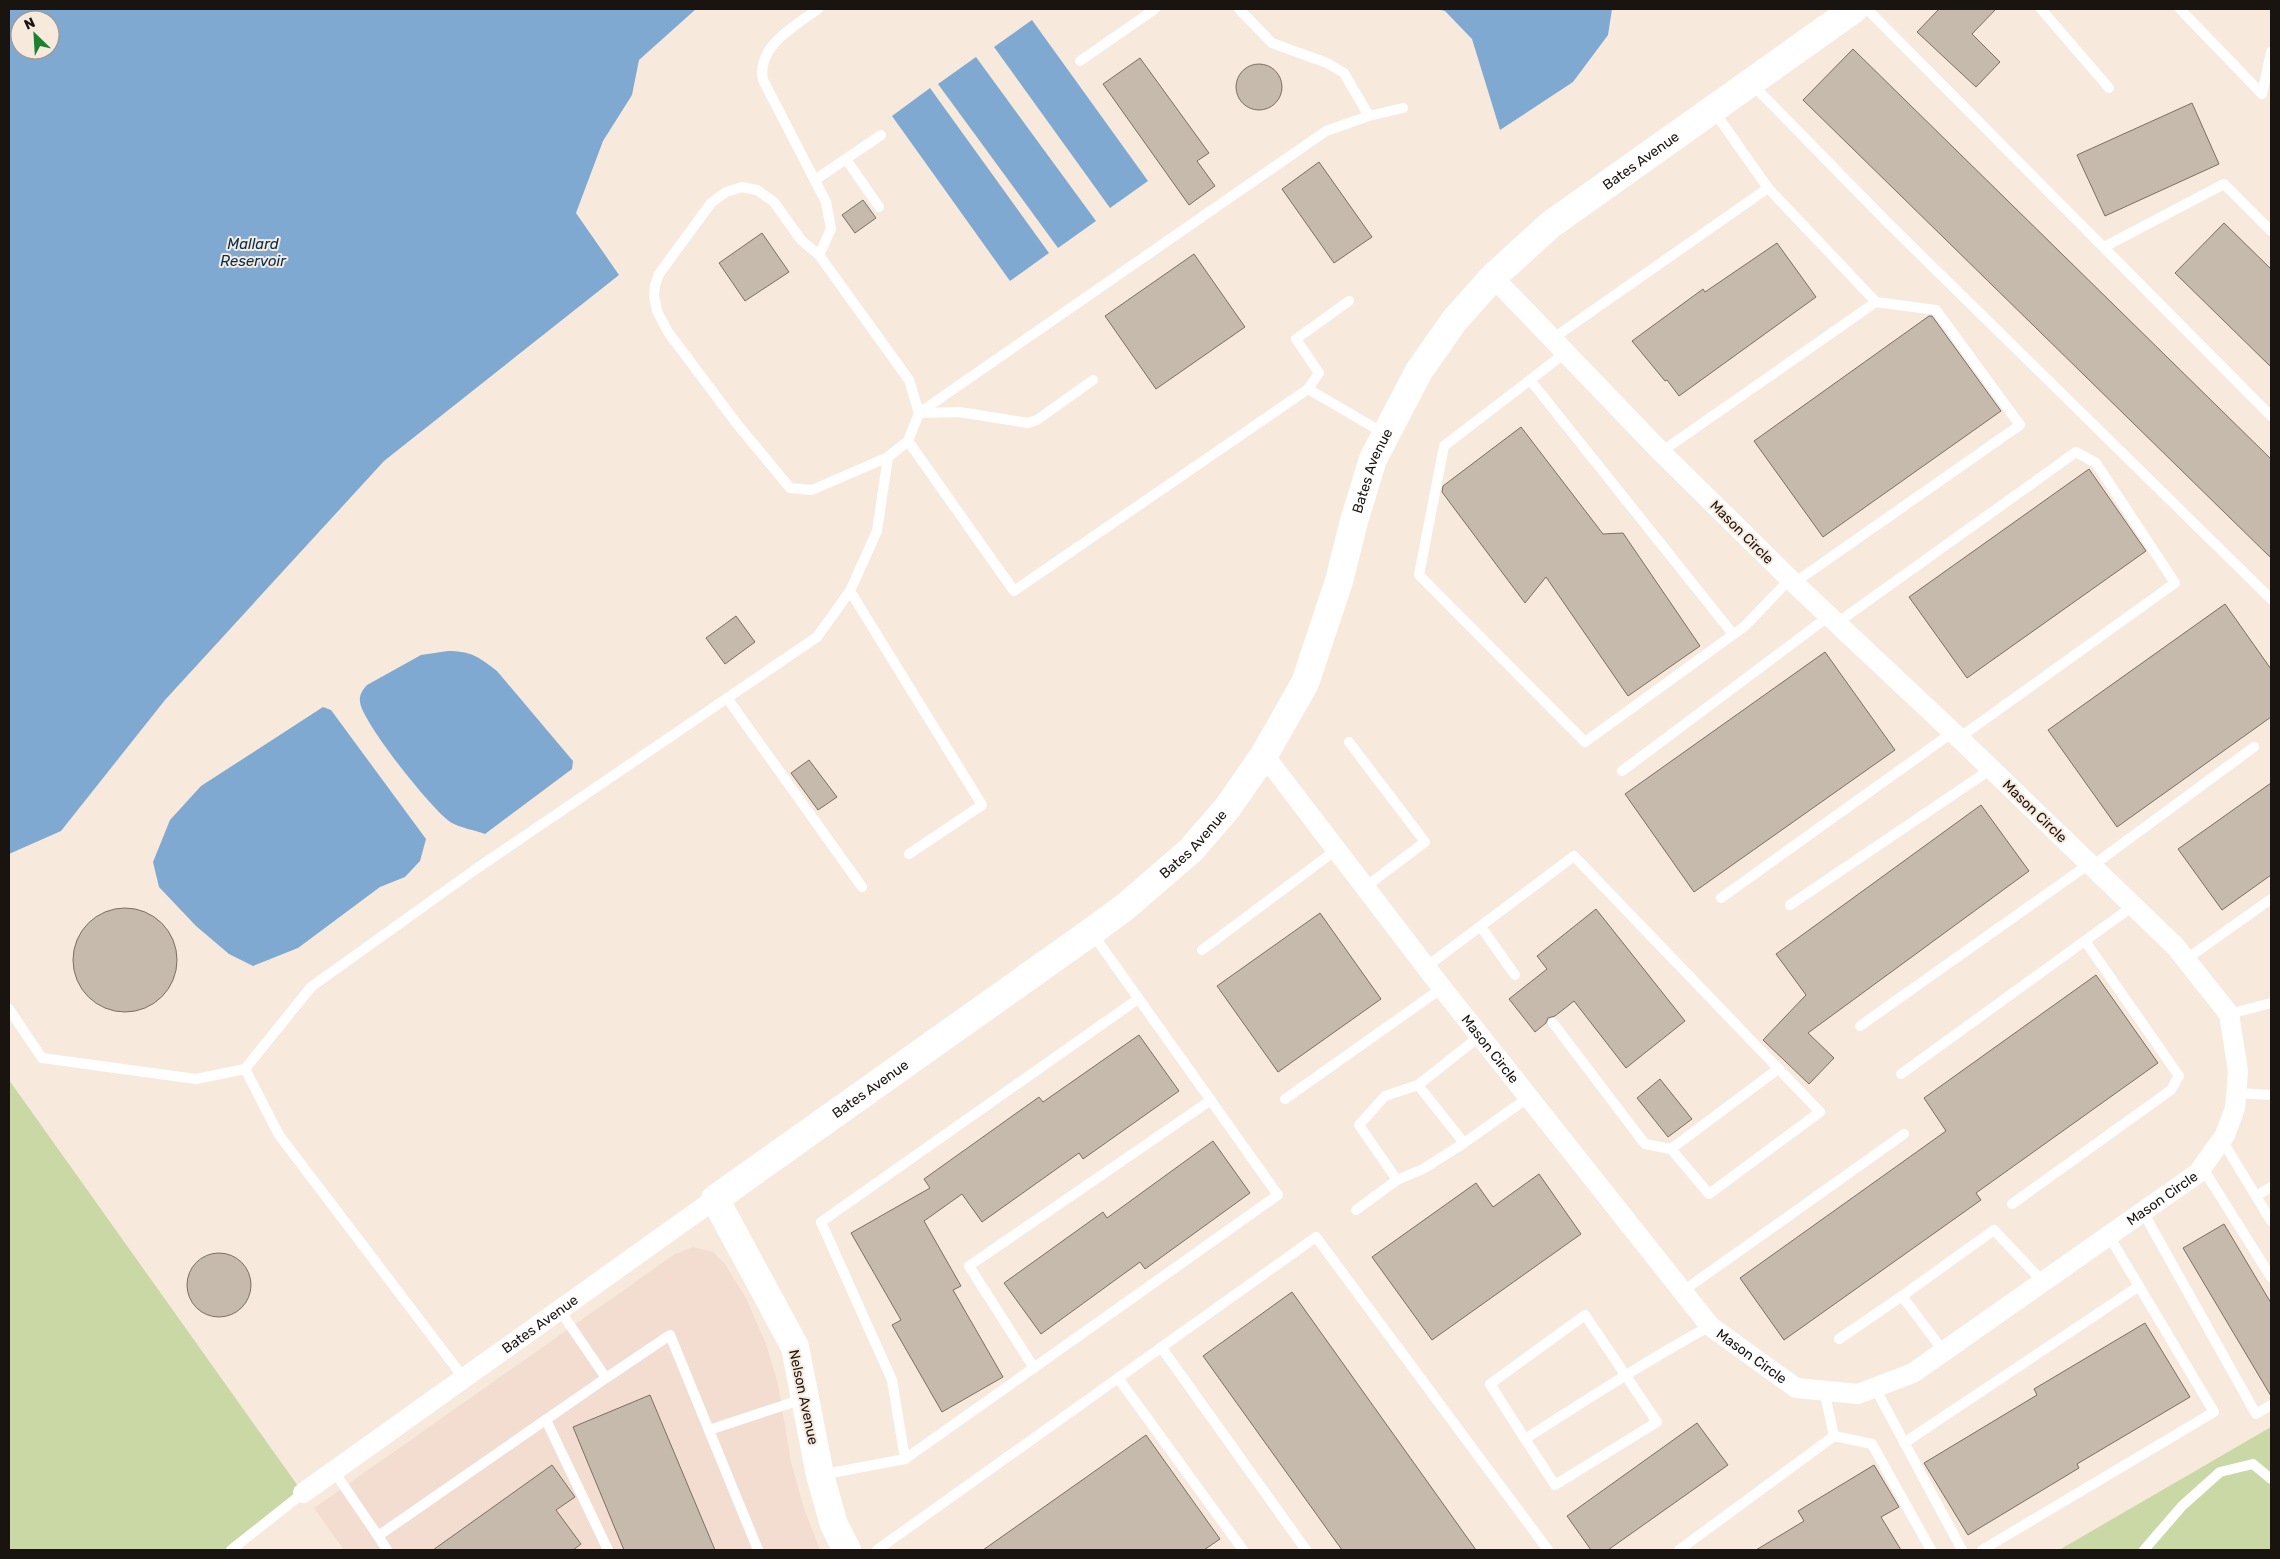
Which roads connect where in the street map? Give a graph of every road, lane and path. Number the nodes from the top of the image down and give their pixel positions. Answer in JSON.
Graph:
{"nodes":[{"id":1,"x":818,"y":9,"type":"edge"},
{"id":2,"x":1154,"y":9,"type":"edge"},
{"id":3,"x":1239,"y":9,"type":"edge"},
{"id":4,"x":1854,"y":9,"type":"edge"},
{"id":5,"x":1867,"y":9,"type":"edge"},
{"id":6,"x":2041,"y":9,"type":"edge"},
{"id":7,"x":2180,"y":9,"type":"edge"},
{"id":8,"x":2271,"y":52,"type":"edge"},
{"id":9,"x":1080,"y":61,"type":"dead end"},
{"id":10,"x":1751,"y":82,"type":"junction"},
{"id":11,"x":2109,"y":88,"type":"dead end"},
{"id":12,"x":1403,"y":108,"type":"dead end"},
{"id":13,"x":1713,"y":109,"type":"junction"},
{"id":14,"x":1370,"y":116,"type":"junction"},
{"id":15,"x":880,"y":135,"type":"dead end"},
{"id":16,"x":846,"y":158,"type":"junction"},
{"id":17,"x":815,"y":180,"type":"junction"},
{"id":18,"x":1768,"y":188,"type":"junction"},
{"id":19,"x":879,"y":207,"type":"dead end"},
{"id":20,"x":2271,"y":231,"type":"edge"},
{"id":21,"x":2104,"y":247,"type":"junction"},
{"id":22,"x":820,"y":255,"type":"junction"},
{"id":23,"x":1492,"y":277,"type":"junction"},
{"id":24,"x":1349,"y":301,"type":"dead end"},
{"id":25,"x":1876,"y":302,"type":"junction"},
{"id":26,"x":1558,"y":346,"type":"junction"},
{"id":27,"x":1093,"y":380,"type":"dead end"},
{"id":28,"x":1530,"y":380,"type":"junction"},
{"id":29,"x":1308,"y":389,"type":"junction"},
{"id":30,"x":920,"y":413,"type":"junction"},
{"id":31,"x":2271,"y":416,"type":"edge"},
{"id":32,"x":1386,"y":435,"type":"junction"},
{"id":33,"x":908,"y":441,"type":"junction"},
{"id":34,"x":1661,"y":452,"type":"junction"},
{"id":35,"x":888,"y":458,"type":"junction"},
{"id":36,"x":1792,"y":581,"type":"junction"},
{"id":37,"x":850,"y":591,"type":"junction"},
{"id":38,"x":2271,"y":599,"type":"edge"},
{"id":39,"x":1833,"y":619,"type":"junction"},
{"id":40,"x":1733,"y":634,"type":"junction"},
{"id":41,"x":727,"y":698,"type":"junction"},
{"id":42,"x":1956,"y":735,"type":"junction"},
{"id":43,"x":1349,"y":742,"type":"dead end"},
{"id":44,"x":2254,"y":747,"type":"dead end"},
{"id":45,"x":1264,"y":755,"type":"junction"},
{"id":46,"x":1991,"y":768,"type":"junction"},
{"id":47,"x":1622,"y":771,"type":"dead end"},
{"id":48,"x":1336,"y":850,"type":"junction"},
{"id":49,"x":909,"y":854,"type":"dead end"},
{"id":50,"x":2091,"y":865,"type":"junction"},
{"id":51,"x":862,"y":887,"type":"dead end"},
{"id":52,"x":1364,"y":888,"type":"junction"},
{"id":53,"x":1720,"y":898,"type":"dead end"},
{"id":54,"x":2271,"y":898,"type":"edge"},
{"id":55,"x":1790,"y":905,"type":"dead end"},
{"id":56,"x":2133,"y":906,"type":"junction"},
{"id":57,"x":1481,"y":927,"type":"junction"},
{"id":58,"x":1091,"y":932,"type":"junction"},
{"id":59,"x":2085,"y":941,"type":"junction"},
{"id":60,"x":1202,"y":950,"type":"dead end"},
{"id":61,"x":2186,"y":960,"type":"junction"},
{"id":62,"x":1426,"y":967,"type":"junction"},
{"id":63,"x":1515,"y":975,"type":"dead end"},
{"id":64,"x":1442,"y":988,"type":"junction"},
{"id":65,"x":1138,"y":999,"type":"junction"},
{"id":66,"x":2271,"y":1004,"type":"edge"},
{"id":67,"x":9,"y":1009,"type":"edge"},
{"id":68,"x":2228,"y":1014,"type":"junction"},
{"id":69,"x":1552,"y":1023,"type":"dead end"},
{"id":70,"x":1860,"y":1026,"type":"dead end"},
{"id":71,"x":1480,"y":1036,"type":"junction"},
{"id":72,"x":245,"y":1068,"type":"junction"},
{"id":73,"x":1778,"y":1069,"type":"junction"},
{"id":74,"x":1901,"y":1074,"type":"dead end"},
{"id":75,"x":1418,"y":1084,"type":"junction"},
{"id":76,"x":2237,"y":1093,"type":"junction"},
{"id":77,"x":2271,"y":1096,"type":"edge"},
{"id":78,"x":1529,"y":1097,"type":"junction"},
{"id":79,"x":1285,"y":1099,"type":"dead end"},
{"id":80,"x":1211,"y":1100,"type":"junction"},
{"id":81,"x":1904,"y":1134,"type":"dead end"},
{"id":82,"x":2222,"y":1140,"type":"junction"},
{"id":83,"x":1464,"y":1144,"type":"junction"},
{"id":84,"x":1671,"y":1149,"type":"junction"},
{"id":85,"x":2202,"y":1167,"type":"junction"},
{"id":86,"x":1397,"y":1180,"type":"junction"},
{"id":87,"x":2271,"y":1187,"type":"edge"},
{"id":88,"x":2256,"y":1196,"type":"junction"},
{"id":89,"x":714,"y":1198,"type":"junction"},
{"id":90,"x":2012,"y":1204,"type":"dead end"},
{"id":91,"x":1356,"y":1210,"type":"dead end"},
{"id":92,"x":2143,"y":1212,"type":"junction"},
{"id":93,"x":2271,"y":1221,"type":"edge"},
{"id":94,"x":2109,"y":1236,"type":"junction"},
{"id":95,"x":2271,"y":1277,"type":"edge"},
{"id":96,"x":2043,"y":1282,"type":"junction"},
{"id":97,"x":2139,"y":1286,"type":"junction"},
{"id":98,"x":1683,"y":1291,"type":"junction"},
{"id":99,"x":1902,"y":1296,"type":"junction"},
{"id":100,"x":559,"y":1309,"type":"junction"},
{"id":101,"x":1710,"y":1326,"type":"junction"},
{"id":102,"x":1839,"y":1340,"type":"dead end"},
{"id":103,"x":1161,"y":1347,"type":"junction"},
{"id":104,"x":1944,"y":1352,"type":"junction"},
{"id":105,"x":1034,"y":1368,"type":"junction"},
{"id":106,"x":1625,"y":1375,"type":"junction"},
{"id":107,"x":463,"y":1377,"type":"junction"},
{"id":108,"x":606,"y":1378,"type":"junction"},
{"id":109,"x":1118,"y":1378,"type":"junction"},
{"id":110,"x":1875,"y":1388,"type":"junction"},
{"id":111,"x":1824,"y":1390,"type":"junction"},
{"id":112,"x":806,"y":1398,"type":"junction"},
{"id":113,"x":2271,"y":1405,"type":"edge"},
{"id":114,"x":546,"y":1420,"type":"junction"},
{"id":115,"x":709,"y":1430,"type":"junction"},
{"id":116,"x":1834,"y":1436,"type":"junction"},
{"id":117,"x":1525,"y":1439,"type":"junction"},
{"id":118,"x":1904,"y":1443,"type":"junction"},
{"id":119,"x":905,"y":1459,"type":"junction"},
{"id":120,"x":333,"y":1470,"type":"junction"},
{"id":121,"x":820,"y":1475,"type":"junction"},
{"id":122,"x":2271,"y":1479,"type":"edge"},
{"id":123,"x":303,"y":1493,"type":"joint"},
{"id":124,"x":378,"y":1536,"type":"junction"},
{"id":125,"x":231,"y":1550,"type":"edge"},
{"id":126,"x":387,"y":1550,"type":"edge"},
{"id":127,"x":606,"y":1550,"type":"edge"},
{"id":128,"x":758,"y":1550,"type":"edge"},
{"id":129,"x":847,"y":1550,"type":"edge"},
{"id":130,"x":877,"y":1550,"type":"edge"},
{"id":131,"x":1243,"y":1550,"type":"edge"},
{"id":132,"x":1306,"y":1550,"type":"edge"},
{"id":133,"x":1548,"y":1550,"type":"edge"},
{"id":134,"x":1678,"y":1550,"type":"edge"},
{"id":135,"x":1931,"y":1550,"type":"edge"},
{"id":136,"x":1962,"y":1550,"type":"edge"},
{"id":137,"x":1982,"y":1550,"type":"edge"},
{"id":138,"x":2144,"y":1550,"type":"edge"}],
"edges":[{"from":1,"to":17,"type":"lane"},
{"from":2,"to":9,"type":"lane"},
{"from":3,"to":14,"type":"lane"},
{"from":4,"to":10,"type":"street","name":"Bates Avenue"},
{"from":5,"to":21,"type":"lane"},
{"from":6,"to":11,"type":"lane"},
{"from":7,"to":8,"type":"lane"},
{"from":10,"to":13,"type":"street","name":"Bates Avenue"},
{"from":10,"to":38,"type":"lane"},
{"from":12,"to":14,"type":"lane"},
{"from":13,"to":18,"type":"lane"},
{"from":13,"to":23,"type":"street","name":"Bates Avenue"},
{"from":14,"to":30,"type":"lane"},
{"from":15,"to":16,"type":"lane"},
{"from":16,"to":17,"type":"lane"},
{"from":16,"to":19,"type":"lane"},
{"from":17,"to":22,"type":"lane"},
{"from":18,"to":25,"type":"lane"},
{"from":18,"to":26,"type":"lane"},
{"from":20,"to":21,"type":"lane"},
{"from":21,"to":31,"type":"lane"},
{"from":22,"to":30,"type":"lane"},
{"from":22,"to":35,"type":"lane"},
{"from":23,"to":26,"type":"street","name":"Mason Circle"},
{"from":23,"to":32,"type":"street","name":"Bates Avenue"},
{"from":24,"to":29,"type":"lane"},
{"from":25,"to":34,"type":"lane"},
{"from":25,"to":36,"type":"lane"},
{"from":26,"to":28,"type":"lane"},
{"from":26,"to":34,"type":"street","name":"Mason Circle"},
{"from":27,"to":30,"type":"lane"},
{"from":28,"to":40,"type":"lane"},
{"from":28,"to":40,"type":"lane"},
{"from":29,"to":32,"type":"lane"},
{"from":29,"to":33,"type":"lane"},
{"from":30,"to":33,"type":"lane"},
{"from":32,"to":45,"type":"street","name":"Bates Avenue"},
{"from":33,"to":35,"type":"lane"},
{"from":34,"to":36,"type":"street","name":"Mason Circle"},
{"from":35,"to":37,"type":"lane"},
{"from":36,"to":39,"type":"street","name":"Mason Circle"},
{"from":36,"to":40,"type":"lane"},
{"from":37,"to":41,"type":"lane"},
{"from":37,"to":49,"type":"lane"},
{"from":39,"to":42,"type":"street","name":"Mason Circle"},
{"from":39,"to":42,"type":"lane"},
{"from":39,"to":47,"type":"lane"},
{"from":41,"to":51,"type":"lane"},
{"from":41,"to":72,"type":"lane"},
{"from":42,"to":46,"type":"street","name":"Mason Circle"},
{"from":42,"to":53,"type":"lane"},
{"from":43,"to":52,"type":"lane"},
{"from":44,"to":50,"type":"lane"},
{"from":45,"to":48,"type":"street","name":"Mason Circle"},
{"from":45,"to":58,"type":"street","name":"Bates Avenue"},
{"from":46,"to":50,"type":"street","name":"Mason Circle"},
{"from":46,"to":55,"type":"lane"},
{"from":48,"to":52,"type":"street","name":"Mason Circle"},
{"from":48,"to":60,"type":"lane"},
{"from":50,"to":56,"type":"street","name":"Mason Circle"},
{"from":50,"to":70,"type":"lane"},
{"from":52,"to":62,"type":"street","name":"Mason Circle"},
{"from":54,"to":61,"type":"lane"},
{"from":56,"to":59,"type":"lane"},
{"from":56,"to":61,"type":"street","name":"Mason Circle"},
{"from":57,"to":62,"type":"lane"},
{"from":57,"to":63,"type":"lane"},
{"from":57,"to":73,"type":"lane"},
{"from":58,"to":65,"type":"lane"},
{"from":58,"to":89,"type":"street","name":"Bates Avenue"},
{"from":59,"to":74,"type":"lane"},
{"from":59,"to":90,"type":"lane"},
{"from":61,"to":68,"type":"street","name":"Mason Circle"},
{"from":62,"to":64,"type":"street","name":"Mason Circle"},
{"from":64,"to":71,"type":"street","name":"Mason Circle"},
{"from":64,"to":79,"type":"lane"},
{"from":65,"to":80,"type":"lane"},
{"from":65,"to":119,"type":"lane"},
{"from":66,"to":68,"type":"lane"},
{"from":67,"to":72,"type":"lane"},
{"from":68,"to":76,"type":"street","name":"Mason Circle"},
{"from":69,"to":84,"type":"lane"},
{"from":71,"to":75,"type":"lane"},
{"from":71,"to":78,"type":"street","name":"Mason Circle"},
{"from":72,"to":107,"type":"lane"},
{"from":73,"to":84,"type":"lane"},
{"from":73,"to":84,"type":"lane"},
{"from":75,"to":83,"type":"lane"},
{"from":75,"to":86,"type":"lane"},
{"from":76,"to":77,"type":"lane"},
{"from":76,"to":82,"type":"street","name":"Mason Circle"},
{"from":78,"to":83,"type":"lane"},
{"from":78,"to":98,"type":"street","name":"Mason Circle"},
{"from":80,"to":105,"type":"lane"},
{"from":80,"to":105,"type":"lane"},
{"from":81,"to":98,"type":"lane"},
{"from":82,"to":85,"type":"street","name":"Mason Circle"},
{"from":82,"to":88,"type":"lane"},
{"from":83,"to":86,"type":"lane"},
{"from":85,"to":92,"type":"street","name":"Mason Circle"},
{"from":85,"to":95,"type":"lane"},
{"from":86,"to":91,"type":"lane"},
{"from":87,"to":88,"type":"lane"},
{"from":88,"to":93,"type":"lane"},
{"from":89,"to":100,"type":"street","name":"Bates Avenue"},
{"from":89,"to":112,"type":"street","name":"Nelson Avenue"},
{"from":92,"to":94,"type":"street","name":"Mason Circle"},
{"from":92,"to":113,"type":"lane"},
{"from":94,"to":96,"type":"street","name":"Mason Circle"},
{"from":94,"to":97,"type":"lane"},
{"from":96,"to":99,"type":"lane"},
{"from":96,"to":104,"type":"street","name":"Mason Circle"},
{"from":97,"to":118,"type":"lane"},
{"from":97,"to":137,"type":"lane"},
{"from":98,"to":101,"type":"street","name":"Mason Circle"},
{"from":99,"to":102,"type":"lane"},
{"from":99,"to":104,"type":"lane"},
{"from":100,"to":107,"type":"street","name":"Bates Avenue"},
{"from":100,"to":108,"type":"lane"},
{"from":101,"to":106,"type":"lane"},
{"from":101,"to":111,"type":"street","name":"Mason Circle"},
{"from":103,"to":109,"type":"lane"},
{"from":103,"to":132,"type":"lane"},
{"from":103,"to":133,"type":"lane"},
{"from":104,"to":110,"type":"street","name":"Mason Circle"},
{"from":105,"to":119,"type":"lane"},
{"from":106,"to":117,"type":"lane"},
{"from":106,"to":117,"type":"lane"},
{"from":106,"to":117,"type":"lane"},
{"from":107,"to":120,"type":"street","name":"Bates Avenue"},
{"from":108,"to":114,"type":"lane"},
{"from":108,"to":115,"type":"lane"},
{"from":109,"to":130,"type":"lane"},
{"from":109,"to":131,"type":"lane"},
{"from":110,"to":111,"type":"street","name":"Mason Circle"},
{"from":110,"to":118,"type":"lane"},
{"from":111,"to":116,"type":"lane"},
{"from":112,"to":115,"type":"lane"},
{"from":112,"to":121,"type":"street","name":"Nelson Avenue"},
{"from":114,"to":124,"type":"lane"},
{"from":114,"to":127,"type":"lane"},
{"from":115,"to":128,"type":"lane"},
{"from":116,"to":134,"type":"lane"},
{"from":116,"to":135,"type":"lane"},
{"from":118,"to":136,"type":"lane"},
{"from":119,"to":121,"type":"lane"},
{"from":120,"to":123,"type":"street","name":"Bates Avenue"},
{"from":120,"to":124,"type":"lane"},
{"from":121,"to":129,"type":"street","name":"Nelson Avenue"},
{"from":122,"to":138,"type":"lane"},
{"from":123,"to":125,"type":"lane"},
{"from":124,"to":126,"type":"lane"}]}
